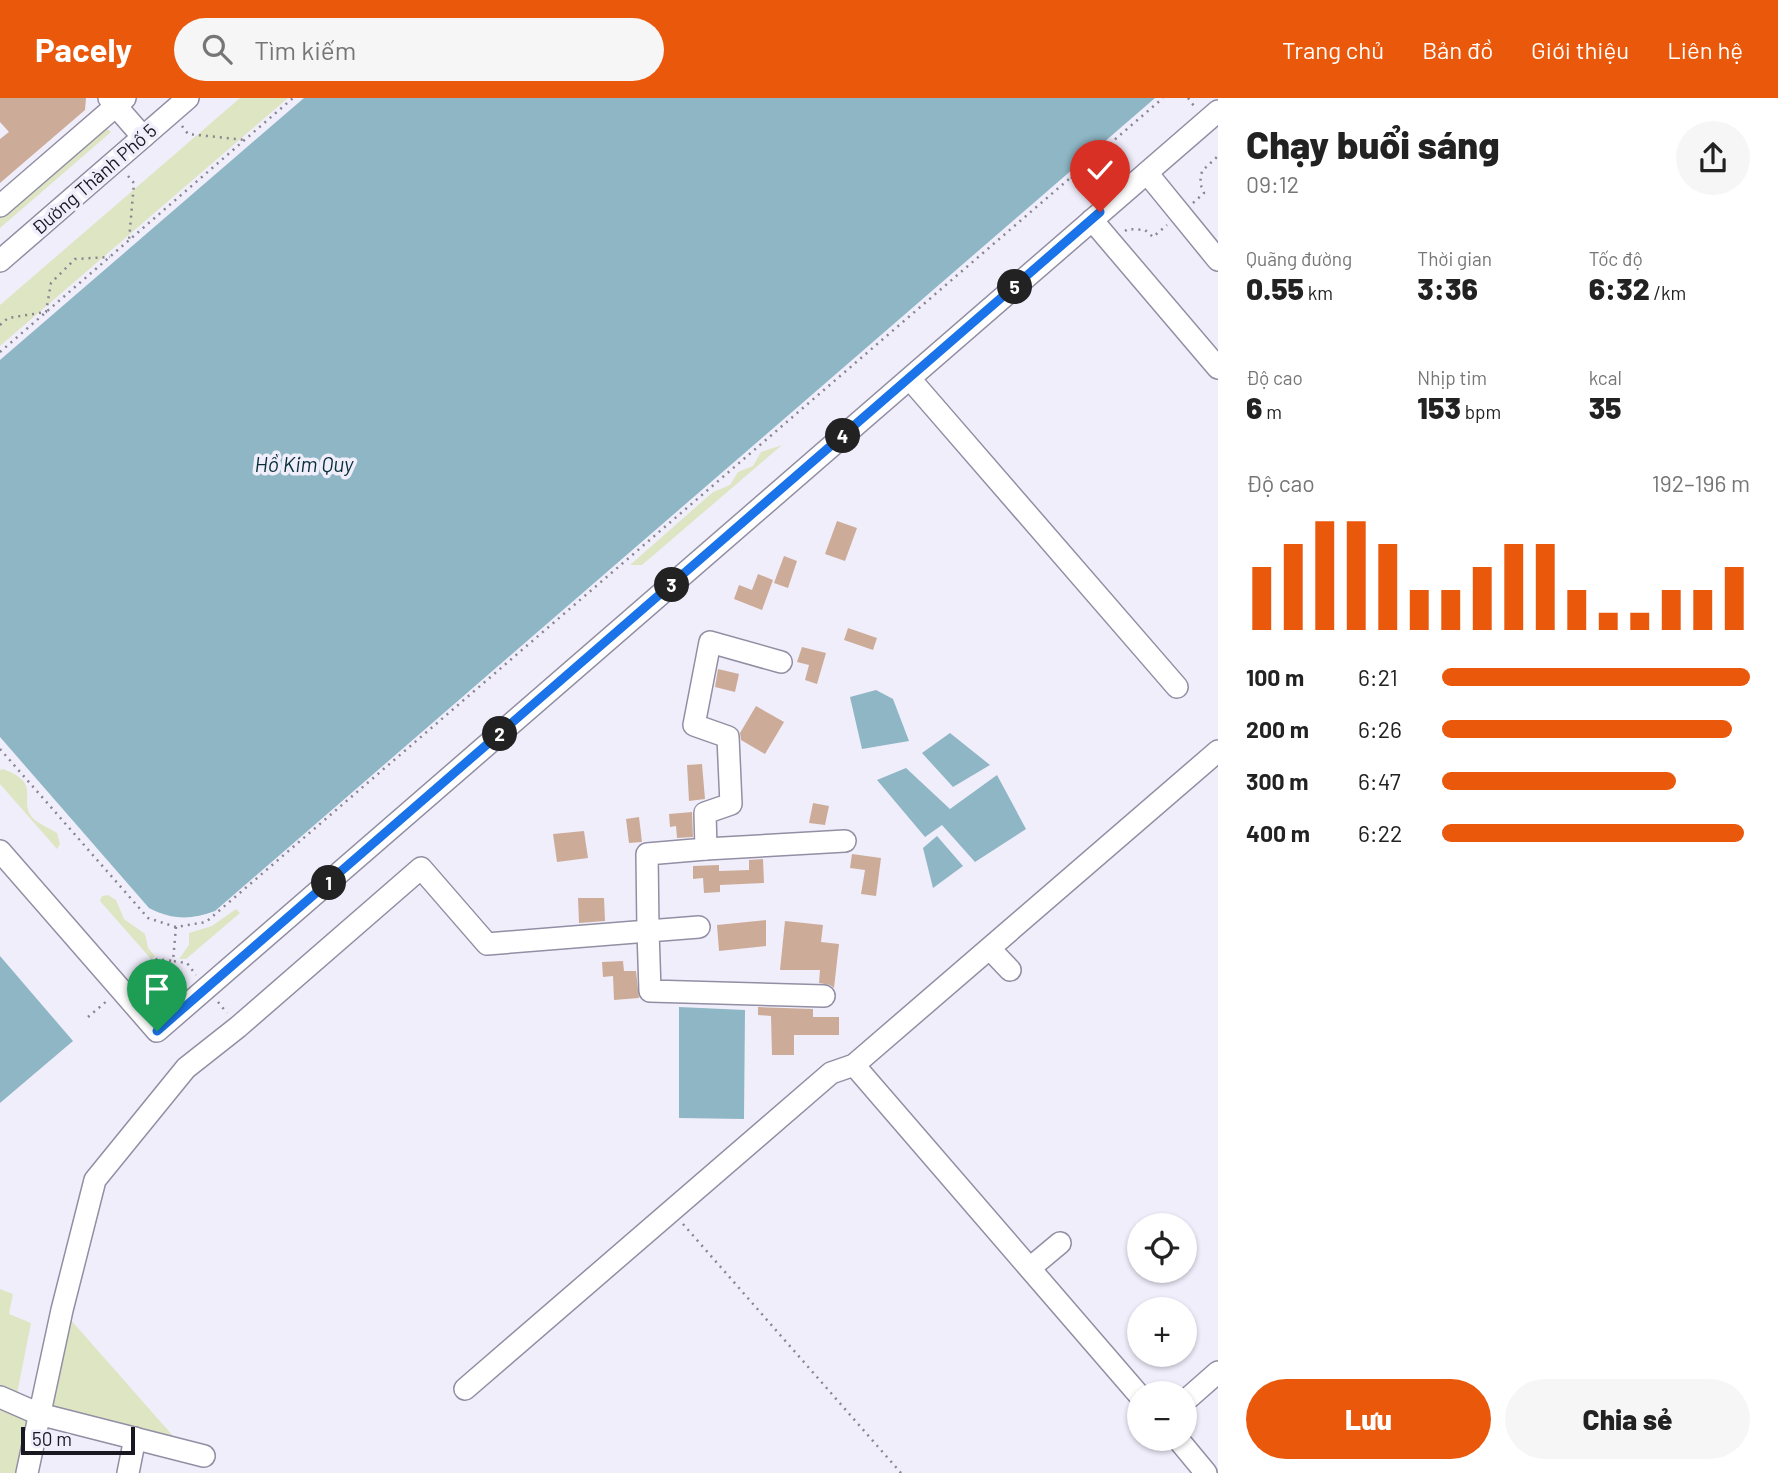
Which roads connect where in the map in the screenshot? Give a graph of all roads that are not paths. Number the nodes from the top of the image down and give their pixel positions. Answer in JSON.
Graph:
{"nodes":[{"id":1,"x":188,"y":98,"type":"edge"},
{"id":2,"x":117,"y":101,"type":"edge"},
{"id":3,"x":1218,"y":111,"type":"edge"},
{"id":4,"x":143,"y":137,"type":"junction"},
{"id":5,"x":1147,"y":173,"type":"junction"},
{"id":6,"x":0,"y":206,"type":"edge"},
{"id":7,"x":1096,"y":216,"type":"junction"},
{"id":8,"x":1218,"y":260,"type":"edge"},
{"id":9,"x":0,"y":261,"type":"edge"},
{"id":10,"x":1218,"y":368,"type":"edge"},
{"id":11,"x":910,"y":379,"type":"junction"},
{"id":12,"x":781,"y":662,"type":"dead end"},
{"id":13,"x":1177,"y":688,"type":"dead end"},
{"id":14,"x":1218,"y":751,"type":"edge"},
{"id":15,"x":845,"y":841,"type":"dead end"},
{"id":16,"x":706,"y":849,"type":"junction"},
{"id":17,"x":0,"y":850,"type":"edge"},
{"id":18,"x":699,"y":927,"type":"dead end"},
{"id":19,"x":648,"y":931,"type":"junction"},
{"id":20,"x":990,"y":948,"type":"junction"},
{"id":21,"x":1010,"y":970,"type":"dead end"},
{"id":22,"x":824,"y":996,"type":"dead end"},
{"id":23,"x":854,"y":1065,"type":"junction"},
{"id":24,"x":1060,"y":1243,"type":"dead end"},
{"id":25,"x":1030,"y":1268,"type":"junction"},
{"id":26,"x":1127,"y":1381,"type":"edge"},
{"id":27,"x":1215,"y":1382,"type":"edge"},
{"id":28,"x":465,"y":1389,"type":"dead end"},
{"id":29,"x":1197,"y":1393,"type":"edge"},
{"id":30,"x":0,"y":1397,"type":"edge"},
{"id":31,"x":39,"y":1414,"type":"junction"},
{"id":32,"x":135,"y":1438,"type":"junction"},
{"id":33,"x":1188,"y":1451,"type":"edge"},
{"id":34,"x":204,"y":1456,"type":"dead end"},
{"id":35,"x":27,"y":1473,"type":"edge"},
{"id":36,"x":128,"y":1473,"type":"edge"},
{"id":37,"x":1206,"y":1473,"type":"edge"}],
"edges":[{"from":1,"to":4,"type":"street","name":"Đường Thành Phố 5"},
{"from":2,"to":4,"type":"street"},
{"from":2,"to":6,"type":"street"},
{"from":3,"to":5,"type":"street"},
{"from":4,"to":9,"type":"street","name":"Đường Thành Phố 5"},
{"from":5,"to":7,"type":"street"},
{"from":5,"to":8,"type":"street"},
{"from":7,"to":10,"type":"street"},
{"from":7,"to":11,"type":"street"},
{"from":11,"to":13,"type":"street"},
{"from":11,"to":17,"type":"street"},
{"from":12,"to":16,"type":"street"},
{"from":14,"to":20,"type":"street"},
{"from":15,"to":16,"type":"street"},
{"from":16,"to":19,"type":"street"},
{"from":18,"to":19,"type":"street"},
{"from":19,"to":22,"type":"street"},
{"from":19,"to":31,"type":"street"},
{"from":20,"to":21,"type":"street"},
{"from":20,"to":23,"type":"street"},
{"from":23,"to":25,"type":"street"},
{"from":23,"to":28,"type":"street"},
{"from":24,"to":25,"type":"street"},
{"from":25,"to":26,"type":"street"},
{"from":27,"to":29,"type":"street"},
{"from":30,"to":31,"type":"street"},
{"from":31,"to":32,"type":"street"},
{"from":31,"to":35,"type":"street"},
{"from":32,"to":34,"type":"street"},
{"from":32,"to":36,"type":"street"},
{"from":33,"to":37,"type":"street"}]}
